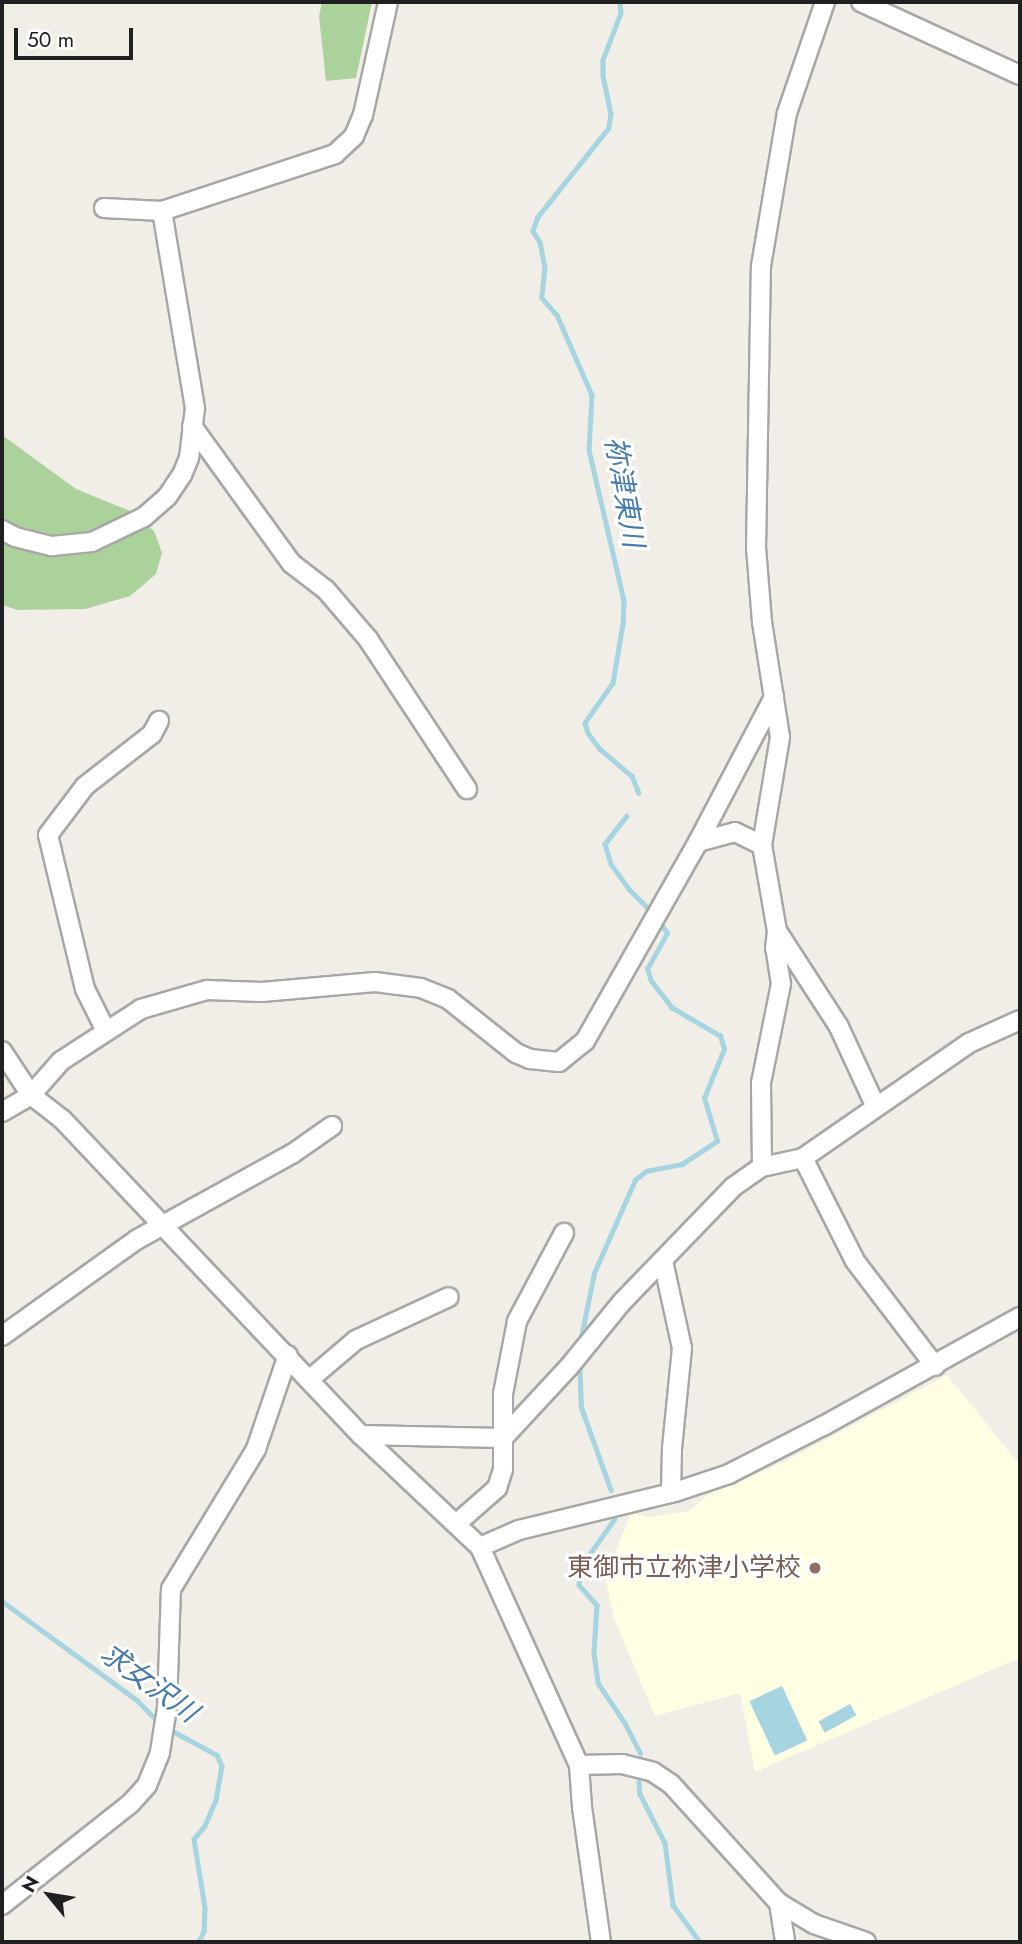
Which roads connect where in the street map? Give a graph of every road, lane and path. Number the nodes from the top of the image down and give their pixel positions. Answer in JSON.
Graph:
{"nodes":[{"id":1,"x":388,"y":2,"type":"edge"},
{"id":2,"x":825,"y":2,"type":"edge"},
{"id":3,"x":861,"y":2,"type":"edge"},
{"id":4,"x":1020,"y":75,"type":"edge"},
{"id":5,"x":104,"y":208,"type":"dead end"},
{"id":6,"x":162,"y":212,"type":"junction"},
{"id":7,"x":192,"y":426,"type":"junction"},
{"id":8,"x":2,"y":530,"type":"edge"},
{"id":9,"x":774,"y":697,"type":"junction"},
{"id":10,"x":159,"y":721,"type":"dead end"},
{"id":11,"x":467,"y":789,"type":"dead end"},
{"id":12,"x":698,"y":842,"type":"junction"},
{"id":13,"x":762,"y":845,"type":"junction"},
{"id":14,"x":776,"y":931,"type":"junction"},
{"id":15,"x":1020,"y":1020,"type":"edge"},
{"id":16,"x":106,"y":1031,"type":"junction"},
{"id":17,"x":2,"y":1051,"type":"edge"},
{"id":18,"x":31,"y":1095,"type":"junction"},
{"id":19,"x":876,"y":1107,"type":"junction"},
{"id":20,"x":2,"y":1112,"type":"edge"},
{"id":21,"x":332,"y":1126,"type":"dead end"},
{"id":22,"x":803,"y":1157,"type":"junction"},
{"id":23,"x":762,"y":1167,"type":"junction"},
{"id":24,"x":160,"y":1225,"type":"junction"},
{"id":25,"x":564,"y":1233,"type":"dead end"},
{"id":26,"x":663,"y":1261,"type":"junction"},
{"id":27,"x":449,"y":1297,"type":"dead end"},
{"id":28,"x":1020,"y":1317,"type":"edge"},
{"id":29,"x":2,"y":1336,"type":"edge"},
{"id":30,"x":288,"y":1355,"type":"junction"},
{"id":31,"x":934,"y":1366,"type":"junction"},
{"id":32,"x":310,"y":1379,"type":"junction"},
{"id":33,"x":361,"y":1435,"type":"junction"},
{"id":34,"x":503,"y":1438,"type":"junction"},
{"id":35,"x":671,"y":1493,"type":"junction"},
{"id":36,"x":456,"y":1524,"type":"junction"},
{"id":37,"x":480,"y":1546,"type":"junction"},
{"id":38,"x":579,"y":1765,"type":"junction"},
{"id":39,"x":779,"y":1903,"type":"junction"},
{"id":40,"x":2,"y":1905,"type":"edge"},
{"id":41,"x":601,"y":1942,"type":"edge"},
{"id":42,"x":785,"y":1942,"type":"edge"},
{"id":43,"x":866,"y":1942,"type":"edge"}],
"edges":[{"from":1,"to":6,"type":"street"},
{"from":2,"to":9,"type":"street"},
{"from":3,"to":4,"type":"street"},
{"from":5,"to":6,"type":"street"},
{"from":6,"to":7,"type":"street"},
{"from":7,"to":8,"type":"street"},
{"from":7,"to":11,"type":"street"},
{"from":9,"to":12,"type":"street"},
{"from":9,"to":13,"type":"street"},
{"from":10,"to":16,"type":"street"},
{"from":12,"to":13,"type":"street"},
{"from":12,"to":16,"type":"street"},
{"from":13,"to":14,"type":"street"},
{"from":14,"to":19,"type":"street"},
{"from":14,"to":23,"type":"street"},
{"from":15,"to":19,"type":"street"},
{"from":16,"to":18,"type":"street"},
{"from":17,"to":18,"type":"street"},
{"from":18,"to":20,"type":"street"},
{"from":18,"to":24,"type":"street"},
{"from":19,"to":22,"type":"street"},
{"from":21,"to":24,"type":"street"},
{"from":22,"to":23,"type":"street"},
{"from":22,"to":31,"type":"street"},
{"from":23,"to":26,"type":"street"},
{"from":24,"to":29,"type":"street"},
{"from":24,"to":30,"type":"street"},
{"from":25,"to":34,"type":"street"},
{"from":26,"to":34,"type":"street"},
{"from":26,"to":35,"type":"street"},
{"from":27,"to":32,"type":"street"},
{"from":28,"to":31,"type":"street"},
{"from":30,"to":32,"type":"street"},
{"from":30,"to":40,"type":"street"},
{"from":31,"to":35,"type":"street"},
{"from":32,"to":33,"type":"street"},
{"from":33,"to":34,"type":"street"},
{"from":33,"to":36,"type":"street"},
{"from":34,"to":36,"type":"street"},
{"from":35,"to":37,"type":"street"},
{"from":36,"to":37,"type":"street"},
{"from":37,"to":38,"type":"street"},
{"from":38,"to":39,"type":"street"},
{"from":38,"to":41,"type":"street"},
{"from":39,"to":42,"type":"street"},
{"from":39,"to":43,"type":"street"}]}
